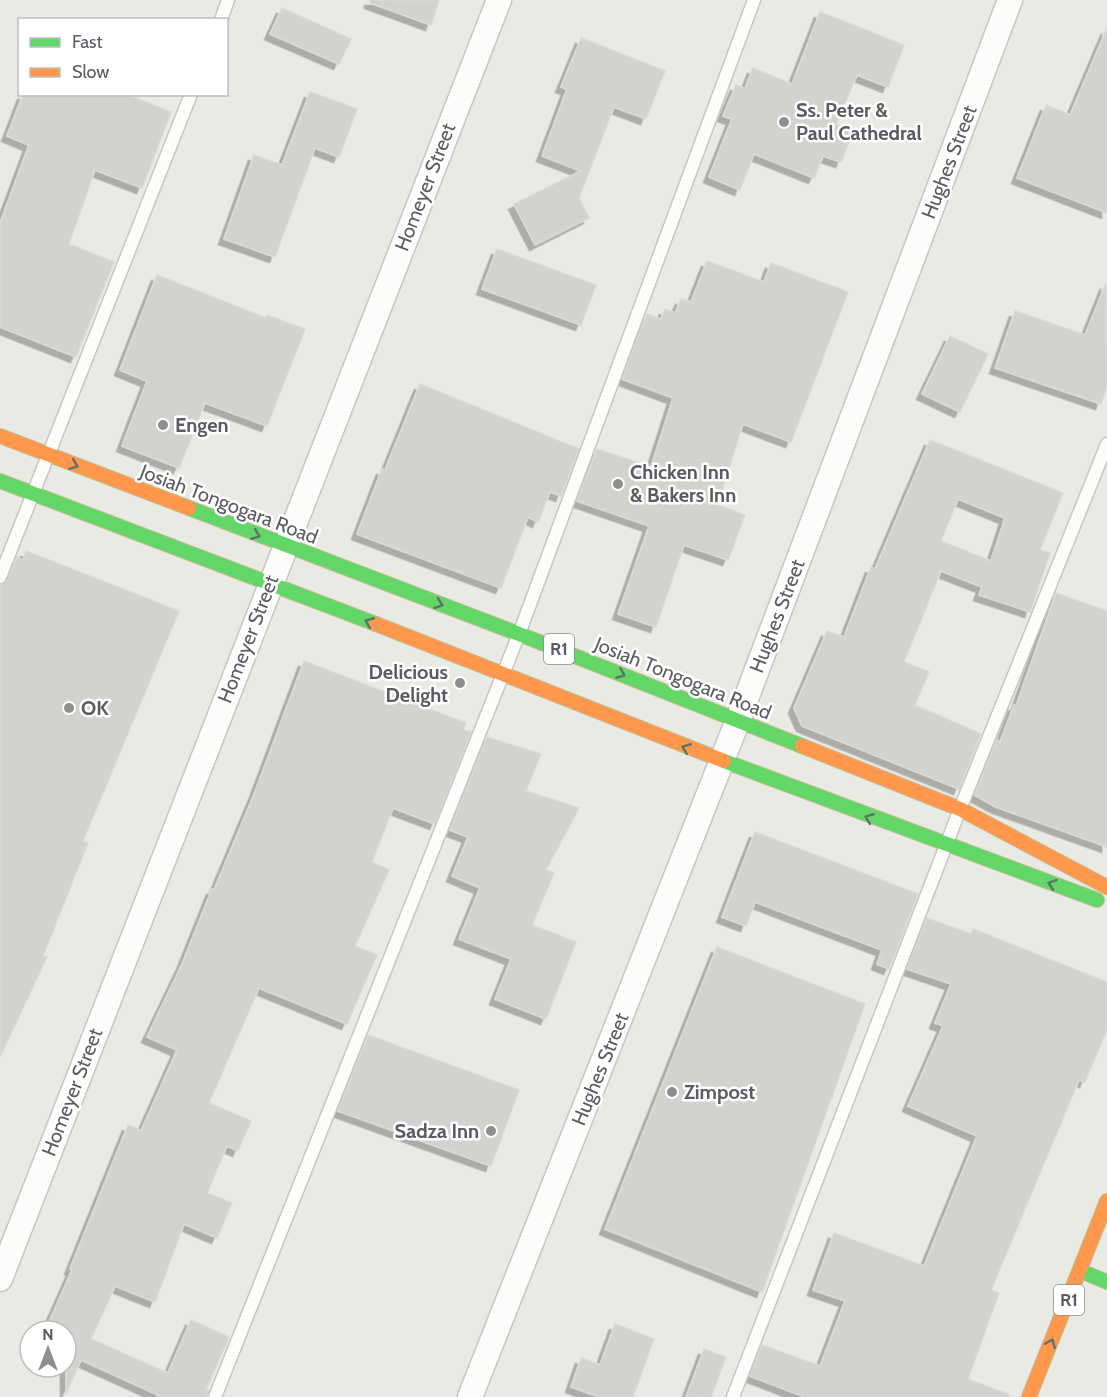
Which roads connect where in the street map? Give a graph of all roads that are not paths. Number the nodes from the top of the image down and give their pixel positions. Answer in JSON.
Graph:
{"nodes":[{"id":1,"x":228,"y":0,"type":"edge"},
{"id":2,"x":499,"y":0,"type":"edge"},
{"id":3,"x":754,"y":0,"type":"edge"},
{"id":4,"x":1010,"y":0,"type":"edge"},
{"id":5,"x":222,"y":18,"type":"edge"},
{"id":6,"x":190,"y":96,"type":"edge"},
{"id":7,"x":0,"y":436,"type":"edge"},
{"id":8,"x":1107,"y":444,"type":"edge"},
{"id":9,"x":48,"y":454,"type":"junction"},
{"id":10,"x":0,"y":481,"type":"edge"},
{"id":11,"x":32,"y":494,"type":"junction"},
{"id":12,"x":284,"y":546,"type":"junction"},
{"id":13,"x":0,"y":577,"type":"edge"},
{"id":14,"x":270,"y":582,"type":"junction"},
{"id":15,"x":519,"y":634,"type":"junction"},
{"id":16,"x":738,"y":720,"type":"junction"},
{"id":17,"x":722,"y":762,"type":"junction"},
{"id":18,"x":960,"y":809,"type":"junction"},
{"id":19,"x":945,"y":847,"type":"junction"},
{"id":20,"x":1107,"y":887,"type":"edge"},
{"id":21,"x":1107,"y":904,"type":"edge"},
{"id":22,"x":1107,"y":1201,"type":"edge"},
{"id":23,"x":1081,"y":1271,"type":"junction"},
{"id":24,"x":0,"y":1279,"type":"edge"},
{"id":25,"x":1107,"y":1282,"type":"edge"},
{"id":26,"x":215,"y":1397,"type":"edge"},
{"id":27,"x":470,"y":1397,"type":"edge"},
{"id":28,"x":733,"y":1397,"type":"edge"},
{"id":29,"x":1029,"y":1397,"type":"edge"}],
"edges":[{"from":1,"to":5,"type":"lane"},
{"from":2,"to":12,"type":"street","name":"Homeyer Street"},
{"from":3,"to":15,"type":"lane"},
{"from":4,"to":16,"type":"street","name":"Hughes Street"},
{"from":6,"to":9,"type":"lane"},
{"from":7,"to":9,"type":"highway","name":"Josiah Tongogara Road","number":"R1"},
{"from":8,"to":18,"type":"lane"},
{"from":9,"to":11,"type":"lane"},
{"from":9,"to":12,"type":"highway","name":"Josiah Tongogara Road","number":"R1","one_way":true},
{"from":10,"to":11,"type":"highway","number":"R1"},
{"from":11,"to":13,"type":"lane"},
{"from":11,"to":14,"type":"highway","number":"R1"},
{"from":12,"to":14,"type":"street","name":"Homeyer Street"},
{"from":12,"to":15,"type":"highway","name":"Josiah Tongogara Road","number":"R1","one_way":true},
{"from":17,"to":14,"type":"highway","number":"R1","one_way":true},
{"from":14,"to":24,"type":"street","name":"Homeyer Street"},
{"from":15,"to":16,"type":"highway","name":"Josiah Tongogara Road","number":"R1","one_way":true},
{"from":15,"to":26,"type":"lane"},
{"from":16,"to":17,"type":"street","name":"Hughes Street"},
{"from":16,"to":18,"type":"highway","name":"Josiah Tongogara Road","number":"R1"},
{"from":19,"to":17,"type":"highway","number":"R1","one_way":true},
{"from":17,"to":27,"type":"street","name":"Hughes Street"},
{"from":18,"to":19,"type":"lane"},
{"from":18,"to":20,"type":"highway","name":"Josiah Tongogara Road","number":"R1"},
{"from":21,"to":19,"type":"highway","number":"R1","one_way":true},
{"from":19,"to":28,"type":"lane"},
{"from":22,"to":23,"type":"highway","number":"R1"},
{"from":23,"to":25,"type":"highway"},
{"from":29,"to":23,"type":"highway","number":"R1","one_way":true}]}
